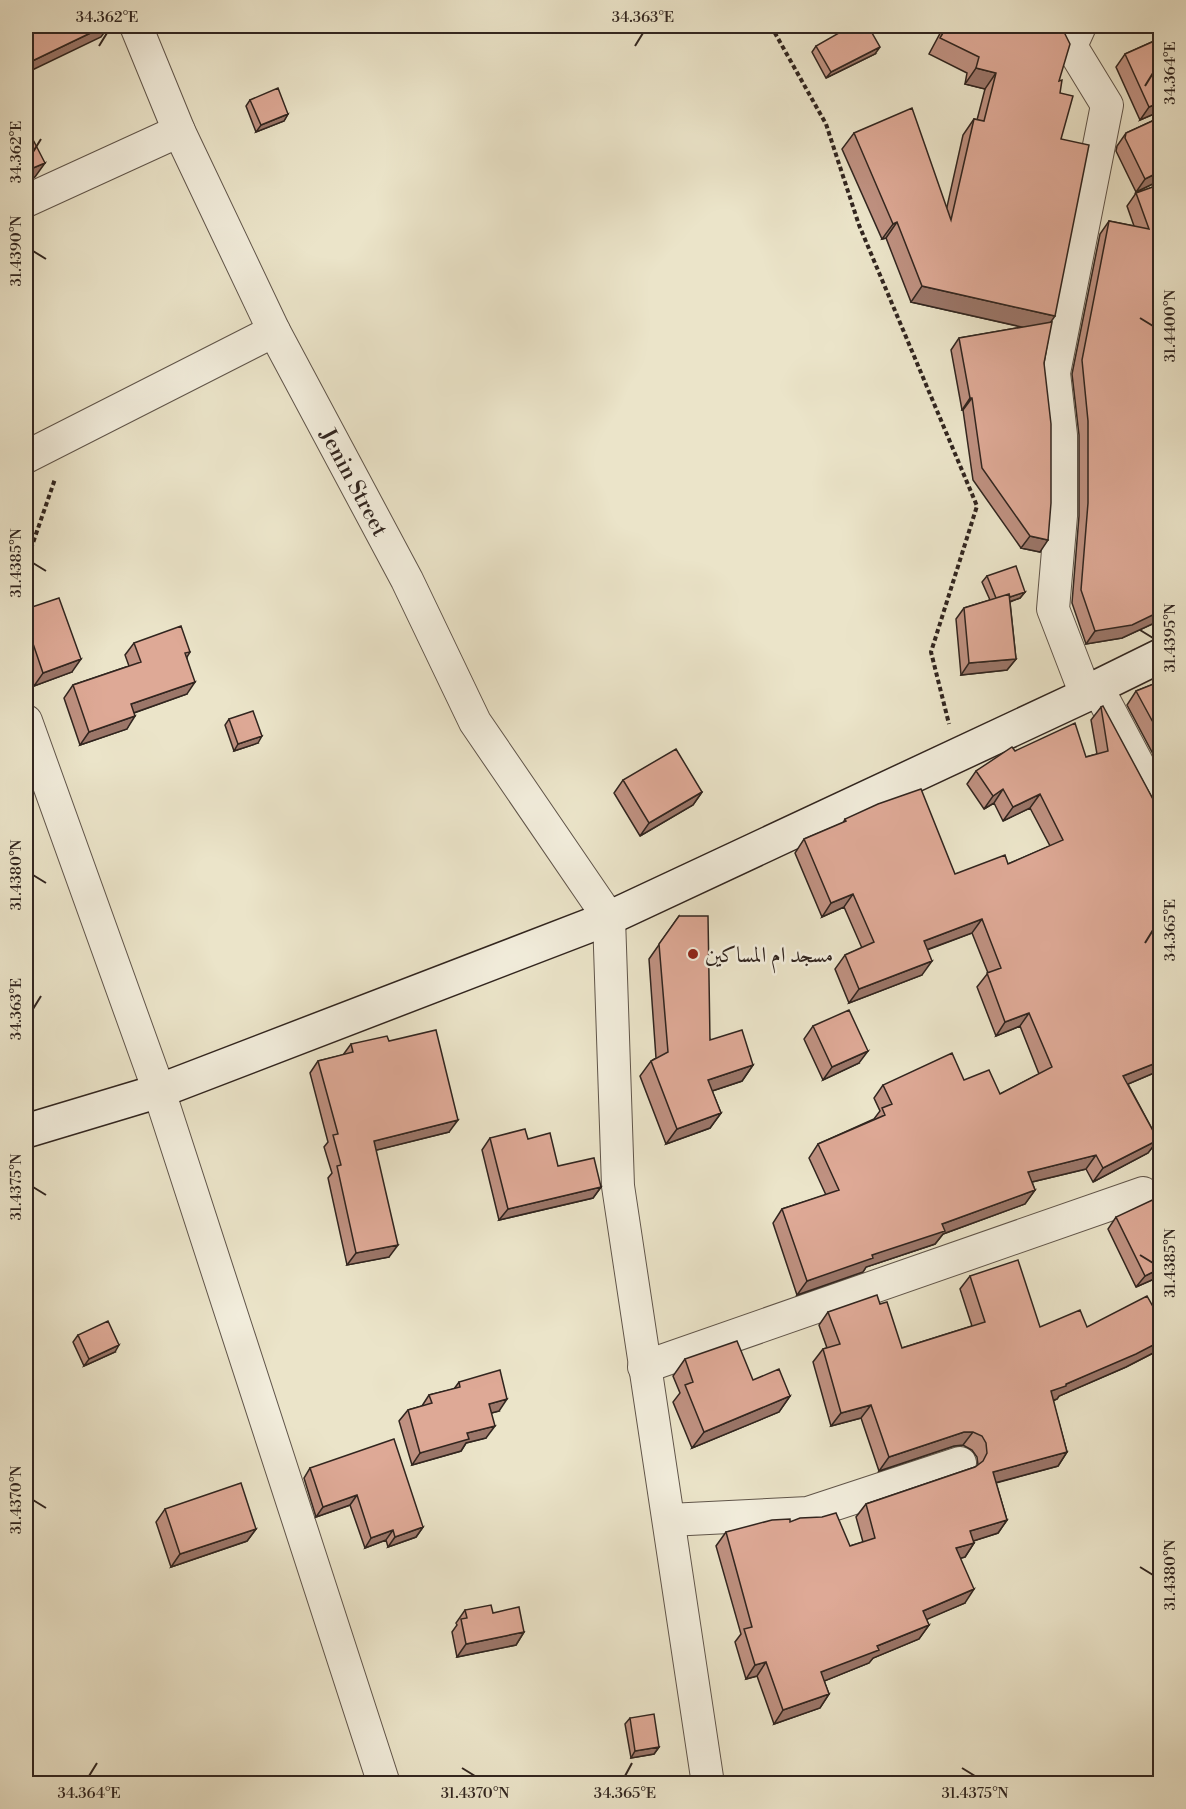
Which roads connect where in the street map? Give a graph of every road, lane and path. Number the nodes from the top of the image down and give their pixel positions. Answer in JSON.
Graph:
{"nodes":[{"id":1,"x":136,"y":26,"type":"edge"},
{"id":2,"x":771,"y":26,"type":"edge"},
{"id":3,"x":1080,"y":26,"type":"edge"},
{"id":4,"x":178,"y":130,"type":"junction"},
{"id":5,"x":26,"y":201,"type":"edge"},
{"id":6,"x":274,"y":331,"type":"junction"},
{"id":7,"x":70,"y":433,"type":"junction"},
{"id":8,"x":26,"y":456,"type":"edge"},
{"id":9,"x":26,"y":563,"type":"edge"},
{"id":10,"x":1161,"y":656,"type":"edge"},
{"id":11,"x":1092,"y":691,"type":"junction"},
{"id":12,"x":26,"y":721,"type":"edge"},
{"id":13,"x":956,"y":754,"type":"junction"},
{"id":14,"x":1161,"y":806,"type":"edge"},
{"id":15,"x":609,"y":918,"type":"junction"},
{"id":16,"x":159,"y":1090,"type":"junction"},
{"id":17,"x":26,"y":1131,"type":"edge"},
{"id":18,"x":1143,"y":1193,"type":"dead end"},
{"id":19,"x":644,"y":1367,"type":"junction"},
{"id":20,"x":960,"y":1463,"type":"dead end"},
{"id":21,"x":669,"y":1520,"type":"junction"},
{"id":22,"x":384,"y":1784,"type":"edge"},
{"id":23,"x":708,"y":1784,"type":"edge"}],
"edges":[{"from":1,"to":4,"type":"street","name":"Jenin Street"},
{"from":2,"to":13,"type":"path"},
{"from":3,"to":11,"type":"street"},
{"from":4,"to":5,"type":"street"},
{"from":4,"to":6,"type":"street","name":"Jenin Street"},
{"from":6,"to":7,"type":"street"},
{"from":6,"to":15,"type":"street","name":"Jenin Street"},
{"from":7,"to":8,"type":"street"},
{"from":7,"to":9,"type":"path"},
{"from":10,"to":11,"type":"street"},
{"from":11,"to":13,"type":"street"},
{"from":11,"to":14,"type":"street"},
{"from":12,"to":16,"type":"street"},
{"from":13,"to":15,"type":"street"},
{"from":15,"to":16,"type":"street"},
{"from":15,"to":19,"type":"street"},
{"from":16,"to":17,"type":"street"},
{"from":16,"to":22,"type":"street"},
{"from":18,"to":19,"type":"street"},
{"from":19,"to":21,"type":"street"},
{"from":20,"to":21,"type":"street"},
{"from":21,"to":23,"type":"street"}]}
